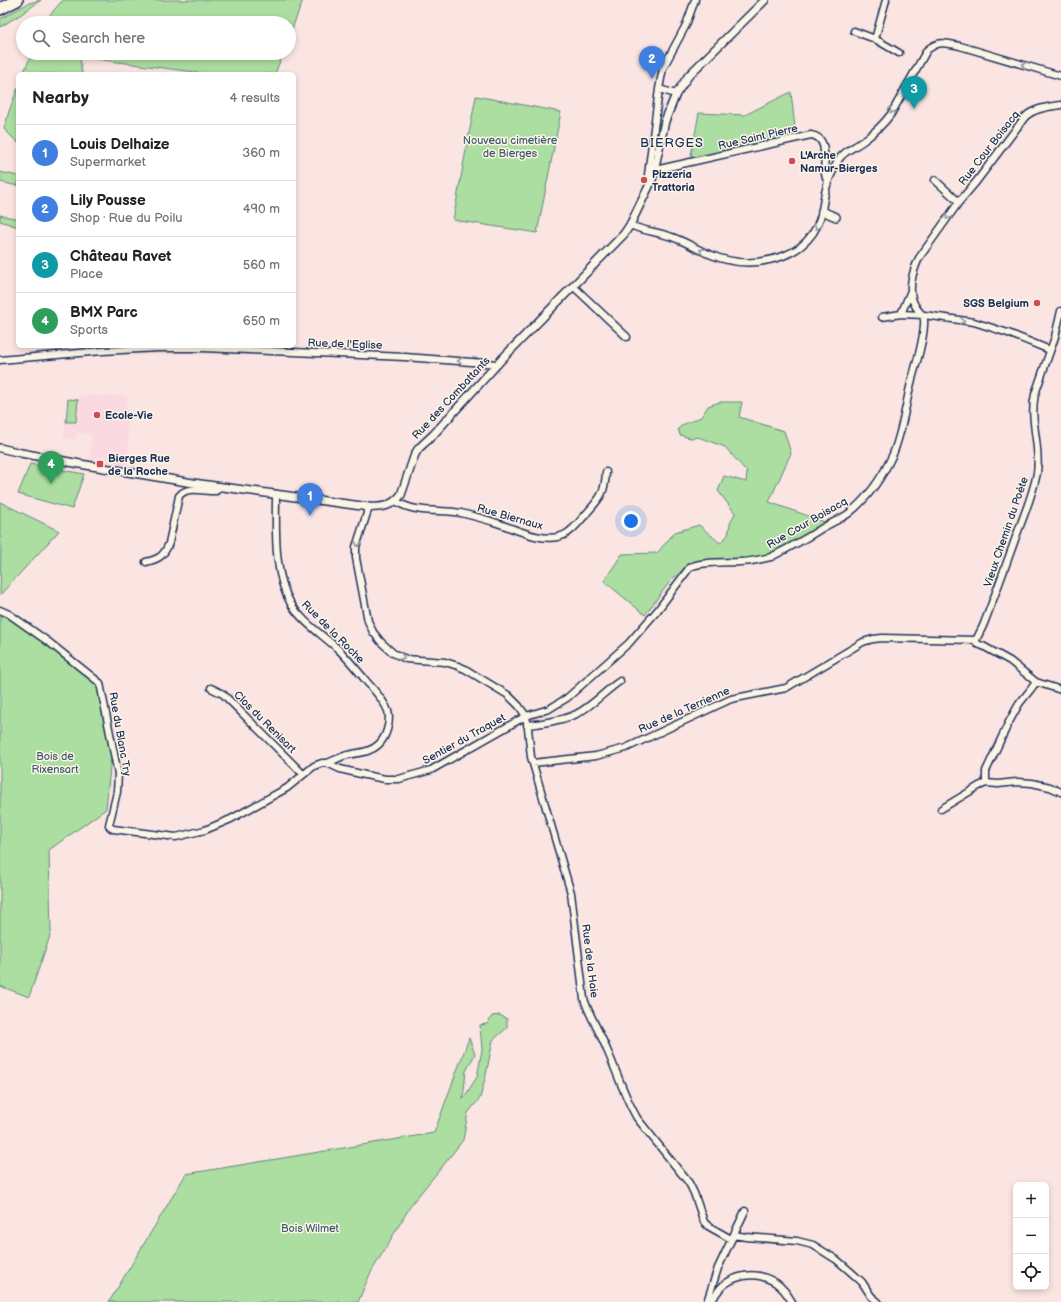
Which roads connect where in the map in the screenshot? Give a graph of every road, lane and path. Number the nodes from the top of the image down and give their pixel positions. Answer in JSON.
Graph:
{"nodes":[{"id":1,"x":17,"y":0,"type":"edge"},
{"id":2,"x":696,"y":0,"type":"edge"},
{"id":3,"x":765,"y":0,"type":"edge"},
{"id":4,"x":886,"y":0,"type":"edge"},
{"id":5,"x":0,"y":9,"type":"edge"},
{"id":6,"x":854,"y":31,"type":"dead end"},
{"id":7,"x":875,"y":39,"type":"junction"},
{"id":8,"x":899,"y":53,"type":"dead end"},
{"id":9,"x":1061,"y":76,"type":"edge"},
{"id":10,"x":659,"y":89,"type":"junction"},
{"id":11,"x":676,"y":94,"type":"junction"},
{"id":12,"x":1061,"y":105,"type":"edge"},
{"id":13,"x":655,"y":170,"type":"junction"},
{"id":14,"x":652,"y":180,"type":"junction"},
{"id":15,"x":935,"y":180,"type":"dead end"},
{"id":16,"x":828,"y":182,"type":"junction"},
{"id":17,"x":959,"y":202,"type":"junction"},
{"id":18,"x":822,"y":211,"type":"junction"},
{"id":19,"x":836,"y":217,"type":"dead end"},
{"id":20,"x":630,"y":225,"type":"junction"},
{"id":21,"x":573,"y":286,"type":"junction"},
{"id":22,"x":910,"y":293,"type":"junction"},
{"id":23,"x":1061,"y":311,"type":"edge"},
{"id":24,"x":901,"y":314,"type":"junction"},
{"id":25,"x":924,"y":315,"type":"junction"},
{"id":26,"x":882,"y":317,"type":"dead end"},
{"id":27,"x":627,"y":337,"type":"dead end"},
{"id":28,"x":144,"y":348,"type":"edge"},
{"id":29,"x":203,"y":348,"type":"edge"},
{"id":30,"x":1050,"y":350,"type":"junction"},
{"id":31,"x":0,"y":360,"type":"edge"},
{"id":32,"x":498,"y":364,"type":"junction"},
{"id":33,"x":0,"y":448,"type":"edge"},
{"id":34,"x":606,"y":472,"type":"dead end"},
{"id":35,"x":219,"y":486,"type":"junction"},
{"id":36,"x":276,"y":494,"type":"junction"},
{"id":37,"x":396,"y":501,"type":"junction"},
{"id":38,"x":369,"y":507,"type":"junction"},
{"id":39,"x":146,"y":562,"type":"dead end"},
{"id":40,"x":0,"y":610,"type":"edge"},
{"id":41,"x":976,"y":640,"type":"junction"},
{"id":42,"x":620,"y":681,"type":"dead end"},
{"id":43,"x":1036,"y":682,"type":"junction"},
{"id":44,"x":211,"y":688,"type":"dead end"},
{"id":45,"x":1061,"y":690,"type":"edge"},
{"id":46,"x":526,"y":716,"type":"junction"},
{"id":47,"x":528,"y":725,"type":"junction"},
{"id":48,"x":327,"y":763,"type":"junction"},
{"id":49,"x":533,"y":763,"type":"junction"},
{"id":50,"x":303,"y":774,"type":"junction"},
{"id":51,"x":986,"y":783,"type":"junction"},
{"id":52,"x":1061,"y":792,"type":"edge"},
{"id":53,"x":941,"y":809,"type":"dead end"},
{"id":54,"x":745,"y":1211,"type":"dead end"},
{"id":55,"x":732,"y":1237,"type":"junction"},
{"id":56,"x":707,"y":1302,"type":"edge"},
{"id":57,"x":712,"y":1302,"type":"edge"},
{"id":58,"x":792,"y":1302,"type":"edge"},
{"id":59,"x":878,"y":1302,"type":"edge"}],
"edges":[{"from":1,"to":5,"type":"highway"},
{"from":2,"to":10,"type":"street"},
{"from":3,"to":11,"type":"street","name":"Rue des Combattants"},
{"from":4,"to":7,"type":"street"},
{"from":6,"to":7,"type":"street"},
{"from":7,"to":8,"type":"street"},
{"from":9,"to":16,"type":"street","one_way":true},
{"from":10,"to":11,"type":"street"},
{"from":10,"to":14,"type":"street"},
{"from":11,"to":13,"type":"street","name":"Rue des Combattants"},
{"from":12,"to":17,"type":"street","name":"Rue Cour Boisacq"},
{"from":13,"to":14,"type":"street","name":"Rue des Combattants"},
{"from":13,"to":16,"type":"street","name":"Rue Saint Pierre"},
{"from":14,"to":20,"type":"street","name":"Rue des Combattants"},
{"from":15,"to":17,"type":"street","name":"Rue Cour Boisacq"},
{"from":16,"to":18,"type":"street"},
{"from":17,"to":22,"type":"street","name":"Rue Cour Boisacq","one_way":true},
{"from":18,"to":19,"type":"street"},
{"from":18,"to":20,"type":"street","one_way":true},
{"from":20,"to":21,"type":"street","name":"Rue des Combattants"},
{"from":21,"to":27,"type":"street"},
{"from":21,"to":32,"type":"street","name":"Rue des Combattants"},
{"from":22,"to":24,"type":"street","name":"Rue Cour Boisacq"},
{"from":22,"to":25,"type":"street"},
{"from":23,"to":30,"type":"street","name":"Vieux Chemin du Poète"},
{"from":24,"to":25,"type":"street"},
{"from":24,"to":26,"type":"street"},
{"from":25,"to":30,"type":"street","one_way":true},
{"from":25,"to":46,"type":"street","name":"Rue Cour Boisacq"},
{"from":28,"to":31,"type":"street","name":"Rue de l'Eglise"},
{"from":32,"to":29,"type":"street","name":"Rue de l'Eglise","one_way":true},
{"from":30,"to":41,"type":"street","name":"Vieux Chemin du Poète"},
{"from":32,"to":37,"type":"street","name":"Rue des Combattants"},
{"from":33,"to":35,"type":"street"},
{"from":34,"to":37,"type":"street","name":"Rue Biernaux"},
{"from":35,"to":36,"type":"street"},
{"from":35,"to":39,"type":"street"},
{"from":36,"to":38,"type":"street"},
{"from":36,"to":48,"type":"street","name":"Rue de la Roche"},
{"from":37,"to":38,"type":"street"},
{"from":38,"to":46,"type":"street","one_way":true},
{"from":40,"to":50,"type":"street","name":"Rue du Blanc Try"},
{"from":41,"to":43,"type":"street"},
{"from":41,"to":49,"type":"street","name":"Rue de la Terrienne"},
{"from":42,"to":47,"type":"street"},
{"from":43,"to":45,"type":"street"},
{"from":43,"to":51,"type":"street"},
{"from":44,"to":50,"type":"street","name":"Clos du Renisart"},
{"from":46,"to":47,"type":"street","name":"Rue de la Haie"},
{"from":46,"to":48,"type":"street","name":"Sentier du Traquet"},
{"from":47,"to":49,"type":"street","name":"Rue de la Haie"},
{"from":48,"to":50,"type":"street"},
{"from":49,"to":55,"type":"street","name":"Rue de la Haie"},
{"from":51,"to":52,"type":"street"},
{"from":51,"to":53,"type":"street"},
{"from":54,"to":55,"type":"street"},
{"from":55,"to":56,"type":"street"},
{"from":55,"to":59,"type":"street","name":"Rue de la Haie"},
{"from":57,"to":58,"type":"street"}]}
